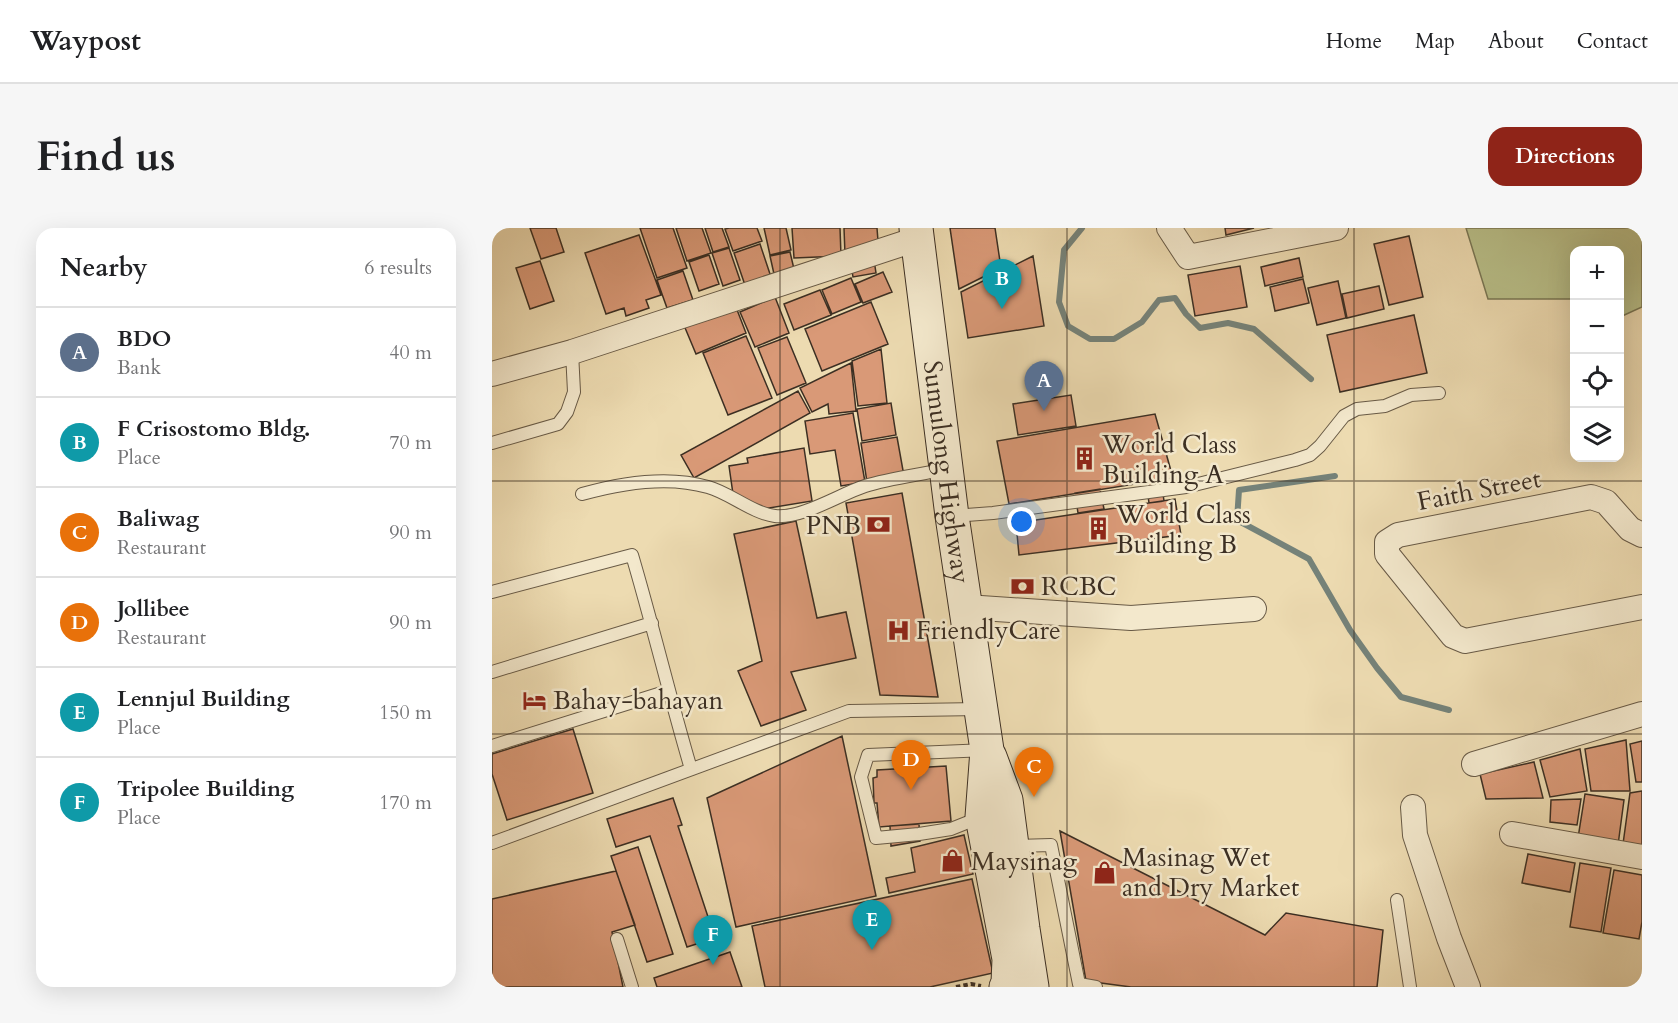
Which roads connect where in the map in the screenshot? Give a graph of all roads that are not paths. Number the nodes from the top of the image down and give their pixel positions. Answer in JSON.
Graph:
{"nodes":[{"id":1,"x":1170,"y":228,"type":"edge"},
{"id":2,"x":1336,"y":228,"type":"edge"},
{"id":3,"x":916,"y":233,"type":"edge"},
{"id":4,"x":572,"y":352,"type":"junction"},
{"id":5,"x":492,"y":375,"type":"edge"},
{"id":6,"x":1439,"y":393,"type":"dead end"},
{"id":7,"x":492,"y":443,"type":"edge"},
{"id":8,"x":946,"y":469,"type":"junction"},
{"id":9,"x":582,"y":494,"type":"dead end"},
{"id":10,"x":952,"y":516,"type":"junction"},
{"id":11,"x":1642,"y":535,"type":"edge"},
{"id":12,"x":492,"y":591,"type":"edge"},
{"id":13,"x":966,"y":607,"type":"junction"},
{"id":14,"x":1642,"y":607,"type":"edge"},
{"id":15,"x":1254,"y":609,"type":"dead end"},
{"id":16,"x":652,"y":623,"type":"junction"},
{"id":17,"x":492,"y":672,"type":"edge"},
{"id":18,"x":668,"y":691,"type":"junction"},
{"id":19,"x":982,"y":709,"type":"junction"},
{"id":20,"x":1642,"y":714,"type":"edge"},
{"id":21,"x":492,"y":746,"type":"edge"},
{"id":22,"x":987,"y":750,"type":"junction"},
{"id":23,"x":1474,"y":764,"type":"dead end"},
{"id":24,"x":691,"y":769,"type":"junction"},
{"id":25,"x":1413,"y":807,"type":"dead end"},
{"id":26,"x":982,"y":817,"type":"junction"},
{"id":27,"x":1512,"y":834,"type":"dead end"},
{"id":28,"x":492,"y":843,"type":"edge"},
{"id":29,"x":1012,"y":846,"type":"junction"},
{"id":30,"x":1642,"y":857,"type":"edge"},
{"id":31,"x":1397,"y":900,"type":"dead end"},
{"id":32,"x":617,"y":939,"type":"dead end"},
{"id":33,"x":632,"y":987,"type":"edge"},
{"id":34,"x":1006,"y":987,"type":"edge"},
{"id":35,"x":1032,"y":987,"type":"edge"},
{"id":36,"x":1096,"y":987,"type":"edge"},
{"id":37,"x":1410,"y":987,"type":"edge"},
{"id":38,"x":1468,"y":987,"type":"edge"}],
"edges":[{"from":1,"to":2,"type":"street"},
{"from":3,"to":4,"type":"street"},
{"from":3,"to":8,"type":"main road","name":"Sumulong Highway"},
{"from":4,"to":5,"type":"street"},
{"from":4,"to":7,"type":"lane"},
{"from":6,"to":10,"type":"lane"},
{"from":8,"to":9,"type":"lane"},
{"from":8,"to":10,"type":"main road","name":"Sumulong Highway"},
{"from":10,"to":13,"type":"main road","name":"Sumulong Highway"},
{"from":11,"to":14,"type":"street","name":"Faith Street"},
{"from":12,"to":16,"type":"lane"},
{"from":13,"to":15,"type":"street"},
{"from":13,"to":19,"type":"main road","name":"Sumulong Highway"},
{"from":16,"to":17,"type":"lane"},
{"from":16,"to":18,"type":"lane"},
{"from":18,"to":21,"type":"lane"},
{"from":18,"to":24,"type":"lane"},
{"from":19,"to":22,"type":"main road","name":"Sumulong Highway"},
{"from":19,"to":24,"type":"lane"},
{"from":20,"to":23,"type":"street"},
{"from":22,"to":26,"type":"main road","name":"Sumulong Highway"},
{"from":22,"to":26,"type":"lane"},
{"from":22,"to":29,"type":"main road","name":"Sumulong Highway"},
{"from":24,"to":28,"type":"lane"},
{"from":25,"to":38,"type":"street"},
{"from":26,"to":34,"type":"main road","name":"Sumulong Highway"},
{"from":27,"to":30,"type":"street"},
{"from":29,"to":35,"type":"main road","name":"Sumulong Highway"},
{"from":29,"to":36,"type":"lane"},
{"from":31,"to":37,"type":"lane"},
{"from":32,"to":33,"type":"lane"}]}
